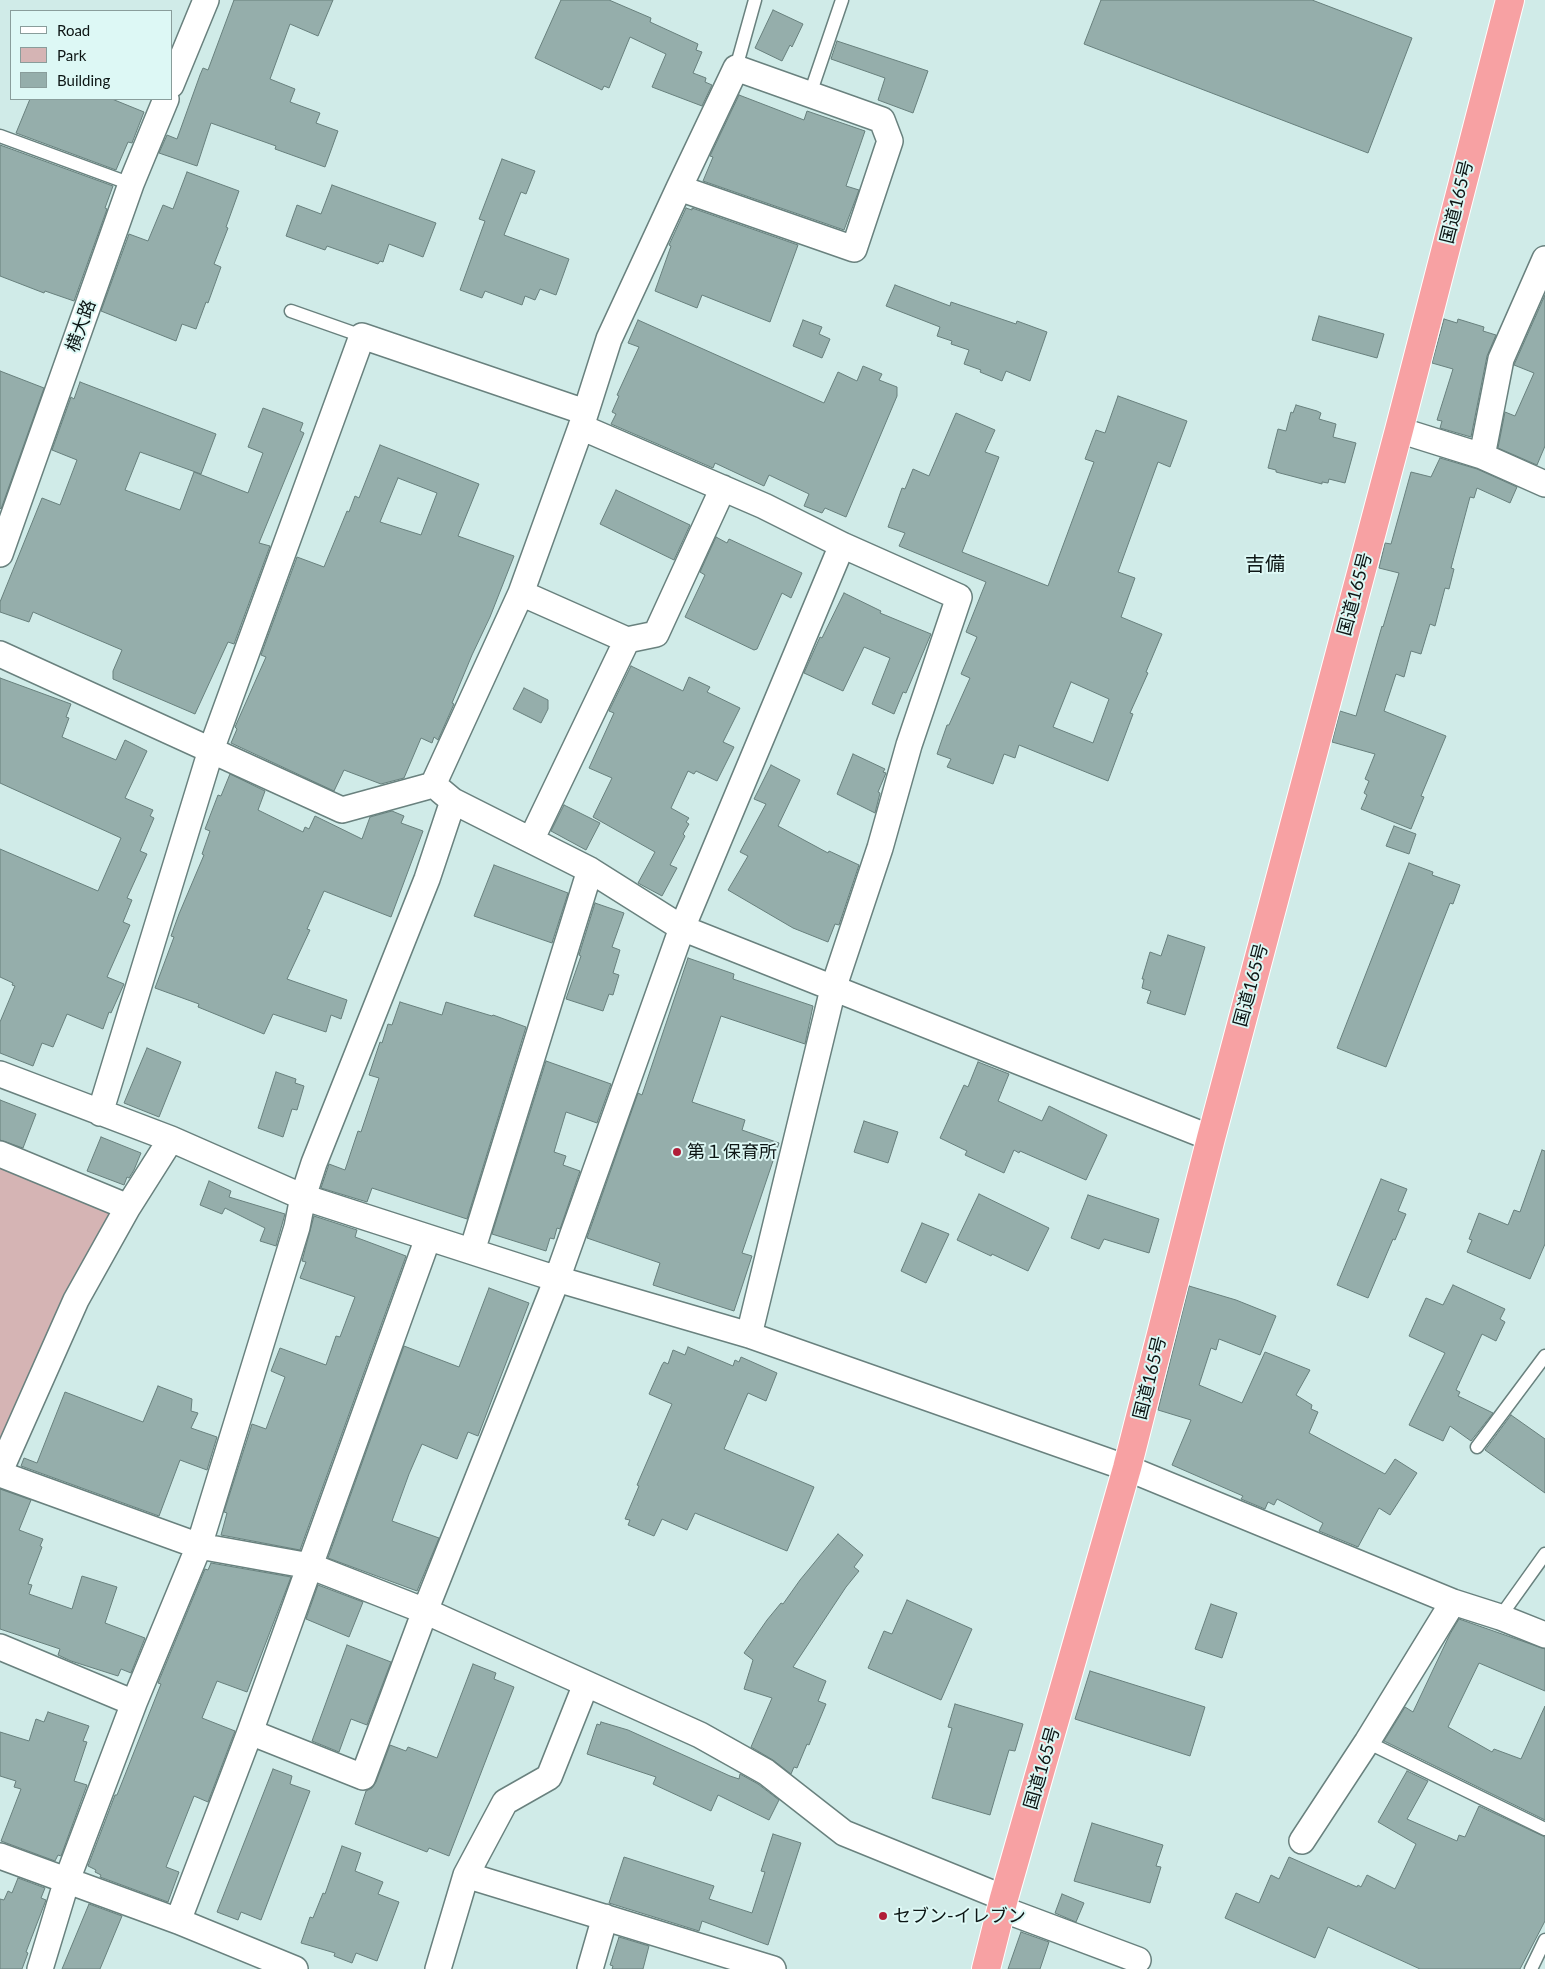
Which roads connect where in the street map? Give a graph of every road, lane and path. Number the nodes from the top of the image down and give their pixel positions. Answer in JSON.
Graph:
{"nodes":[{"id":1,"x":206,"y":0,"type":"edge"},
{"id":2,"x":754,"y":0,"type":"edge"},
{"id":3,"x":842,"y":0,"type":"edge"},
{"id":4,"x":1504,"y":2,"type":"edge"},
{"id":5,"x":736,"y":68,"type":"junction"},
{"id":6,"x":172,"y":83,"type":"edge"},
{"id":7,"x":810,"y":94,"type":"junction"},
{"id":8,"x":166,"y":100,"type":"edge"},
{"id":9,"x":0,"y":136,"type":"edge"},
{"id":10,"x":131,"y":184,"type":"junction"},
{"id":11,"x":679,"y":188,"type":"junction"},
{"id":12,"x":1545,"y":259,"type":"edge"},
{"id":13,"x":1540,"y":286,"type":"edge"},
{"id":14,"x":291,"y":310,"type":"dead end"},
{"id":15,"x":362,"y":336,"type":"junction"},
{"id":16,"x":583,"y":420,"type":"junction"},
{"id":17,"x":1399,"y":430,"type":"junction"},
{"id":18,"x":1482,"y":456,"type":"junction"},
{"id":19,"x":1545,"y":484,"type":"edge"},
{"id":20,"x":723,"y":488,"type":"junction"},
{"id":21,"x":842,"y":545,"type":"junction"},
{"id":22,"x":0,"y":554,"type":"edge"},
{"id":23,"x":521,"y":593,"type":"junction"},
{"id":24,"x":627,"y":640,"type":"junction"},
{"id":25,"x":0,"y":654,"type":"edge"},
{"id":26,"x":211,"y":750,"type":"junction"},
{"id":27,"x":433,"y":784,"type":"junction"},
{"id":28,"x":453,"y":801,"type":"junction"},
{"id":29,"x":531,"y":840,"type":"junction"},
{"id":30,"x":590,"y":870,"type":"junction"},
{"id":31,"x":682,"y":928,"type":"junction"},
{"id":32,"x":834,"y":989,"type":"junction"},
{"id":33,"x":0,"y":1074,"type":"edge"},
{"id":34,"x":100,"y":1113,"type":"junction"},
{"id":35,"x":1211,"y":1138,"type":"junction"},
{"id":36,"x":171,"y":1139,"type":"junction"},
{"id":37,"x":0,"y":1154,"type":"edge"},
{"id":38,"x":303,"y":1197,"type":"junction"},
{"id":39,"x":128,"y":1207,"type":"junction"},
{"id":40,"x":428,"y":1238,"type":"junction"},
{"id":41,"x":472,"y":1251,"type":"junction"},
{"id":42,"x":557,"y":1278,"type":"junction"},
{"id":43,"x":749,"y":1335,"type":"junction"},
{"id":44,"x":1545,"y":1356,"type":"edge"},
{"id":45,"x":1477,"y":1447,"type":"dead end"},
{"id":46,"x":1127,"y":1468,"type":"junction"},
{"id":47,"x":0,"y":1473,"type":"edge"},
{"id":48,"x":199,"y":1546,"type":"junction"},
{"id":49,"x":1545,"y":1554,"type":"edge"},
{"id":50,"x":310,"y":1566,"type":"junction"},
{"id":51,"x":1453,"y":1602,"type":"junction"},
{"id":52,"x":425,"y":1611,"type":"junction"},
{"id":53,"x":1500,"y":1617,"type":"junction"},
{"id":54,"x":1545,"y":1635,"type":"edge"},
{"id":55,"x":0,"y":1646,"type":"edge"},
{"id":56,"x":586,"y":1684,"type":"junction"},
{"id":57,"x":134,"y":1703,"type":"junction"},
{"id":58,"x":250,"y":1732,"type":"junction"},
{"id":59,"x":1367,"y":1742,"type":"junction"},
{"id":60,"x":1545,"y":1829,"type":"edge"},
{"id":61,"x":1302,"y":1841,"type":"dead end"},
{"id":62,"x":0,"y":1856,"type":"edge"},
{"id":63,"x":466,"y":1874,"type":"junction"},
{"id":64,"x":67,"y":1880,"type":"junction"},
{"id":65,"x":1003,"y":1904,"type":"junction"},
{"id":66,"x":605,"y":1917,"type":"junction"},
{"id":67,"x":178,"y":1921,"type":"junction"},
{"id":68,"x":1545,"y":1940,"type":"edge"},
{"id":69,"x":1138,"y":1960,"type":"dead end"},
{"id":70,"x":729,"y":1963,"type":"edge"},
{"id":71,"x":40,"y":1969,"type":"edge"},
{"id":72,"x":295,"y":1969,"type":"edge"},
{"id":73,"x":438,"y":1969,"type":"edge"},
{"id":74,"x":590,"y":1969,"type":"edge"},
{"id":75,"x":773,"y":1969,"type":"edge"},
{"id":76,"x":986,"y":1969,"type":"edge"},
{"id":77,"x":1531,"y":1969,"type":"edge"}],
"edges":[{"from":1,"to":6,"type":"street"},
{"from":2,"to":5,"type":"lane"},
{"from":3,"to":7,"type":"lane"},
{"from":4,"to":17,"type":"highway","name":"国道165号"},
{"from":5,"to":7,"type":"street"},
{"from":5,"to":11,"type":"street"},
{"from":7,"to":11,"type":"street"},
{"from":8,"to":10,"type":"street","name":"横大路"},
{"from":9,"to":10,"type":"lane"},
{"from":10,"to":22,"type":"street","name":"横大路"},
{"from":11,"to":16,"type":"street"},
{"from":12,"to":13,"type":"street"},
{"from":13,"to":18,"type":"street"},
{"from":14,"to":15,"type":"lane"},
{"from":15,"to":16,"type":"street"},
{"from":15,"to":26,"type":"street"},
{"from":16,"to":20,"type":"street"},
{"from":16,"to":23,"type":"street"},
{"from":17,"to":18,"type":"street"},
{"from":17,"to":35,"type":"highway","name":"国道165号"},
{"from":18,"to":19,"type":"street"},
{"from":20,"to":21,"type":"street"},
{"from":20,"to":24,"type":"street"},
{"from":21,"to":31,"type":"street"},
{"from":21,"to":32,"type":"street"},
{"from":23,"to":24,"type":"street"},
{"from":23,"to":27,"type":"street"},
{"from":24,"to":29,"type":"street"},
{"from":25,"to":26,"type":"street"},
{"from":26,"to":27,"type":"street"},
{"from":26,"to":34,"type":"street"},
{"from":27,"to":28,"type":"street"},
{"from":28,"to":29,"type":"street"},
{"from":28,"to":38,"type":"street"},
{"from":29,"to":30,"type":"street"},
{"from":30,"to":31,"type":"street"},
{"from":30,"to":41,"type":"street"},
{"from":31,"to":32,"type":"street"},
{"from":31,"to":42,"type":"street"},
{"from":32,"to":35,"type":"street"},
{"from":32,"to":43,"type":"street"},
{"from":33,"to":34,"type":"street"},
{"from":34,"to":36,"type":"street"},
{"from":35,"to":46,"type":"highway","name":"国道165号"},
{"from":36,"to":38,"type":"street"},
{"from":36,"to":39,"type":"street"},
{"from":37,"to":39,"type":"street"},
{"from":38,"to":40,"type":"street"},
{"from":38,"to":48,"type":"street"},
{"from":39,"to":47,"type":"street"},
{"from":40,"to":41,"type":"street"},
{"from":40,"to":50,"type":"street"},
{"from":41,"to":42,"type":"street"},
{"from":42,"to":43,"type":"street"},
{"from":42,"to":52,"type":"street"},
{"from":43,"to":46,"type":"street"},
{"from":44,"to":45,"type":"lane"},
{"from":46,"to":51,"type":"street"},
{"from":46,"to":65,"type":"highway","name":"国道165号"},
{"from":47,"to":48,"type":"street"},
{"from":48,"to":50,"type":"street"},
{"from":48,"to":57,"type":"street"},
{"from":49,"to":53,"type":"lane"},
{"from":50,"to":52,"type":"street"},
{"from":50,"to":58,"type":"street"},
{"from":51,"to":53,"type":"street"},
{"from":51,"to":59,"type":"street"},
{"from":52,"to":56,"type":"street"},
{"from":52,"to":58,"type":"street"},
{"from":53,"to":54,"type":"street"},
{"from":55,"to":57,"type":"street"},
{"from":56,"to":63,"type":"street"},
{"from":56,"to":65,"type":"street"},
{"from":57,"to":64,"type":"street"},
{"from":58,"to":67,"type":"street"},
{"from":59,"to":60,"type":"lane"},
{"from":59,"to":61,"type":"street"},
{"from":62,"to":64,"type":"street"},
{"from":63,"to":66,"type":"street"},
{"from":63,"to":73,"type":"street"},
{"from":64,"to":67,"type":"street"},
{"from":64,"to":71,"type":"street"},
{"from":65,"to":69,"type":"street"},
{"from":65,"to":76,"type":"highway","name":"国道165号"},
{"from":66,"to":70,"type":"street"},
{"from":66,"to":74,"type":"street"},
{"from":67,"to":72,"type":"street"},
{"from":68,"to":77,"type":"lane"},
{"from":70,"to":75,"type":"street"}]}
